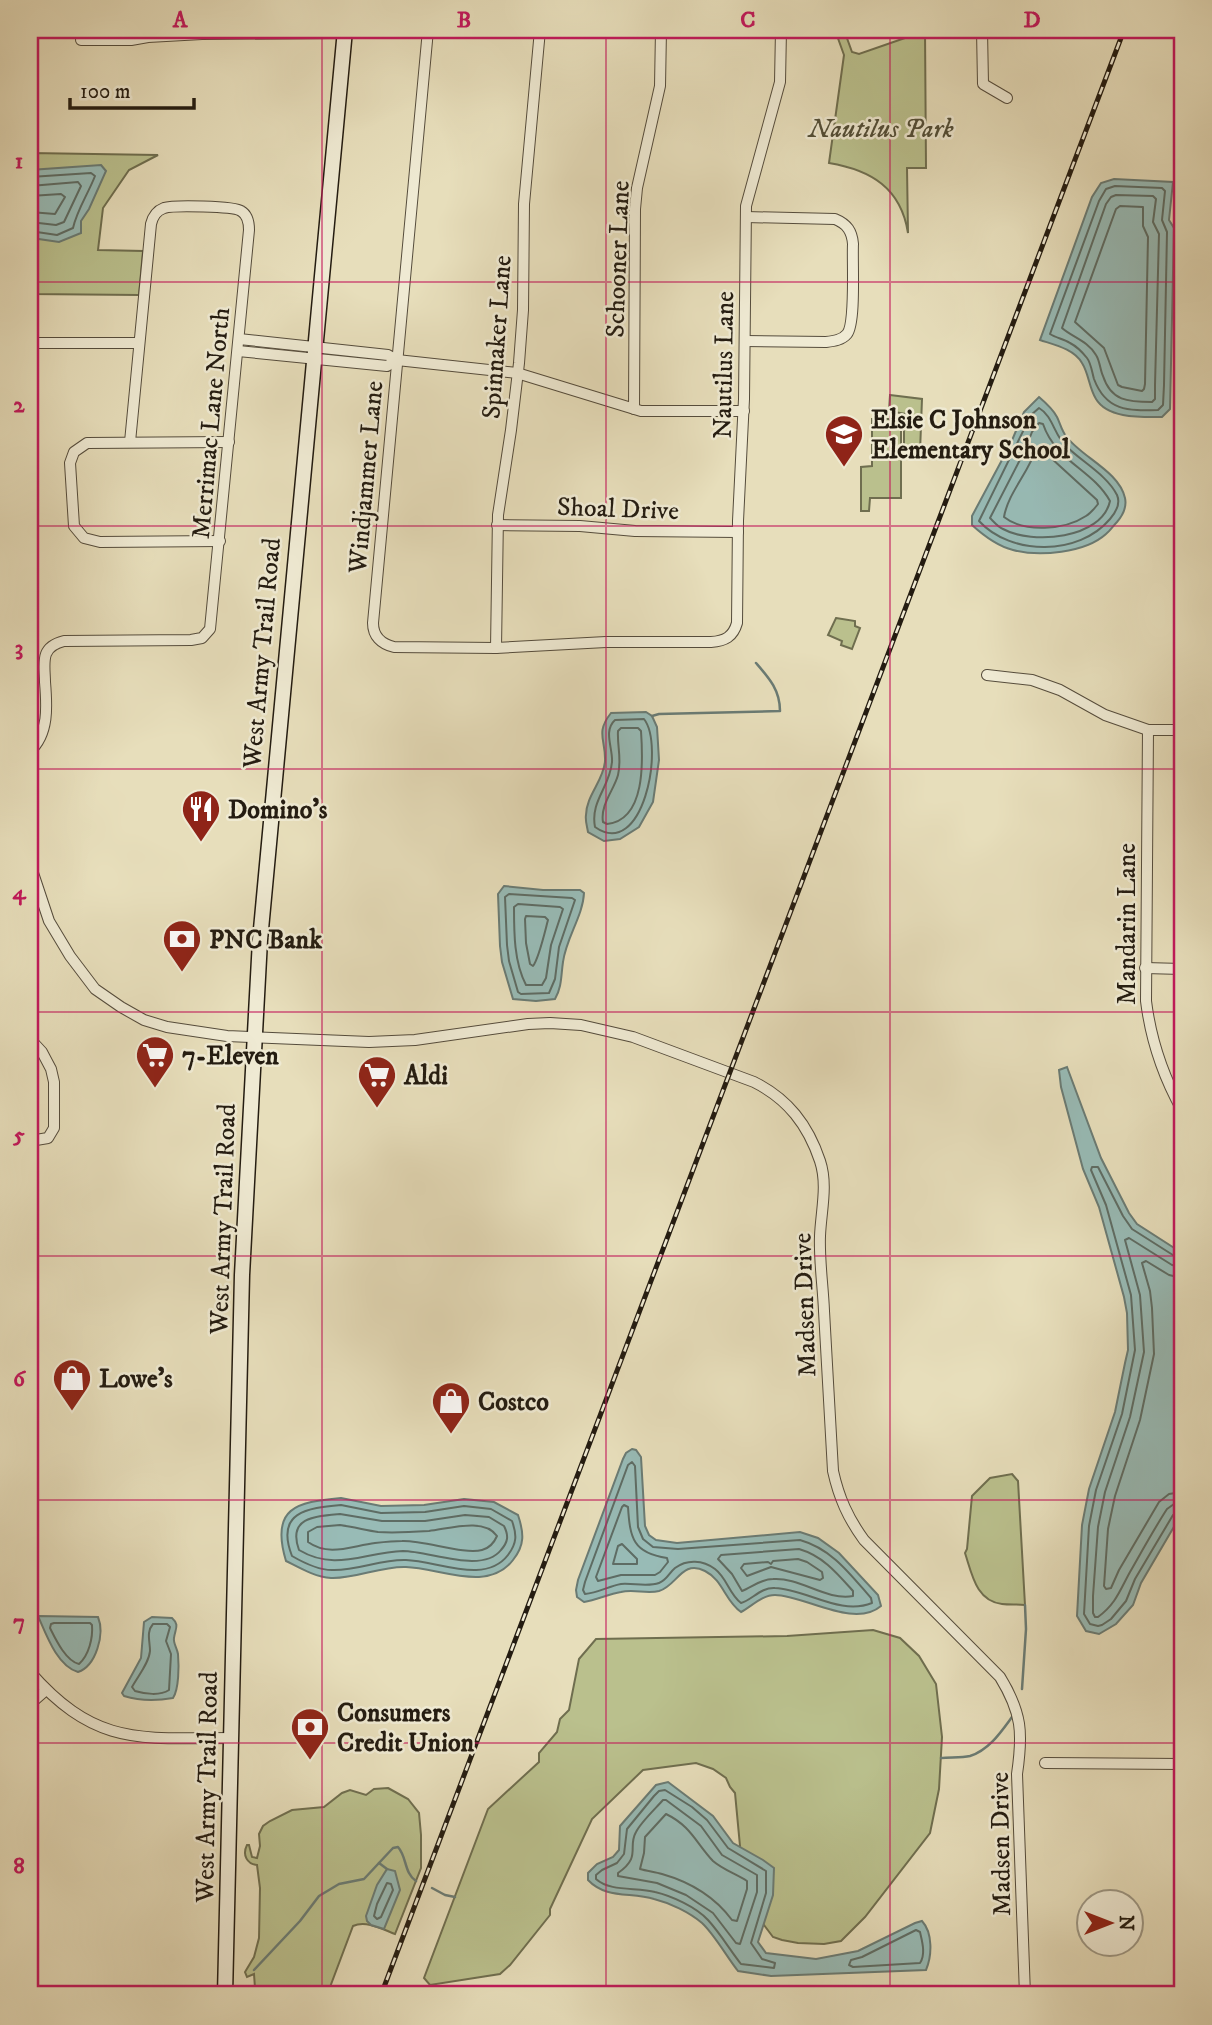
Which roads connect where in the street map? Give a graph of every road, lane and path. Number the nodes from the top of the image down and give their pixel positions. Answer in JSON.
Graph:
{"nodes":[{"id":1,"x":428,"y":30,"type":"edge"},
{"id":2,"x":540,"y":30,"type":"edge"},
{"id":3,"x":662,"y":30,"type":"edge"},
{"id":4,"x":782,"y":30,"type":"edge"},
{"id":5,"x":982,"y":30,"type":"edge"},
{"id":6,"x":345,"y":31,"type":"edge"},
{"id":7,"x":81,"y":40,"type":"dead end"},
{"id":8,"x":1007,"y":98,"type":"dead end"},
{"id":9,"x":746,"y":217,"type":"junction"},
{"id":10,"x":239,"y":339,"type":"junction"},
{"id":11,"x":745,"y":341,"type":"junction"},
{"id":12,"x":30,"y":343,"type":"edge"},
{"id":13,"x":139,"y":343,"type":"junction"},
{"id":14,"x":238,"y":351,"type":"junction"},
{"id":15,"x":315,"y":352,"type":"junction"},
{"id":16,"x":397,"y":360,"type":"junction"},
{"id":17,"x":517,"y":373,"type":"junction"},
{"id":18,"x":634,"y":409,"type":"junction"},
{"id":19,"x":744,"y":411,"type":"junction"},
{"id":20,"x":130,"y":442,"type":"junction"},
{"id":21,"x":229,"y":442,"type":"junction"},
{"id":22,"x":497,"y":525,"type":"junction"},
{"id":23,"x":738,"y":532,"type":"junction"},
{"id":24,"x":220,"y":541,"type":"junction"},
{"id":25,"x":664,"y":642,"type":"joint"},
{"id":26,"x":496,"y":648,"type":"junction"},
{"id":27,"x":987,"y":675,"type":"dead end"},
{"id":28,"x":1147,"y":730,"type":"junction"},
{"id":29,"x":1182,"y":730,"type":"edge"},
{"id":30,"x":30,"y":751,"type":"edge"},
{"id":31,"x":30,"y":864,"type":"edge"},
{"id":32,"x":33,"y":884,"type":"edge"},
{"id":33,"x":1145,"y":968,"type":"junction"},
{"id":34,"x":1182,"y":969,"type":"edge"},
{"id":35,"x":255,"y":1038,"type":"junction"},
{"id":36,"x":30,"y":1039,"type":"edge"},
{"id":37,"x":1182,"y":1110,"type":"edge"},
{"id":38,"x":30,"y":1141,"type":"edge"},
{"id":39,"x":30,"y":1672,"type":"edge"},
{"id":40,"x":46,"y":1690,"type":"junction"},
{"id":41,"x":30,"y":1704,"type":"edge"},
{"id":42,"x":232,"y":1738,"type":"junction"},
{"id":43,"x":1045,"y":1763,"type":"dead end"},
{"id":44,"x":1182,"y":1764,"type":"edge"},
{"id":45,"x":225,"y":1995,"type":"edge"},
{"id":46,"x":1026,"y":1995,"type":"edge"}],
"edges":[{"from":1,"to":16,"type":"street","name":"Windjammer Lane"},
{"from":2,"to":17,"type":"street","name":"Spinnaker Lane"},
{"from":3,"to":18,"type":"street","name":"Schooner Lane"},
{"from":4,"to":9,"type":"street","name":"Nautilus Lane"},
{"from":5,"to":8,"type":"street"},
{"from":6,"to":7,"type":"street"},
{"from":6,"to":15,"type":"main road","name":"West Army Trail Road"},
{"from":9,"to":11,"type":"street","name":"Nautilus Lane"},
{"from":9,"to":11,"type":"street"},
{"from":10,"to":13,"type":"street","name":"Merrimac Lane North"},
{"from":10,"to":14,"type":"street","name":"Merrimac Lane North"},
{"from":10,"to":15,"type":"street"},
{"from":11,"to":19,"type":"street","name":"Nautilus Lane"},
{"from":12,"to":13,"type":"street"},
{"from":13,"to":20,"type":"street"},
{"from":14,"to":15,"type":"street"},
{"from":14,"to":21,"type":"street","name":"Merrimac Lane North"},
{"from":15,"to":16,"type":"street"},
{"from":15,"to":35,"type":"main road","name":"West Army Trail Road"},
{"from":16,"to":17,"type":"street"},
{"from":16,"to":26,"type":"street","name":"Windjammer Lane"},
{"from":17,"to":18,"type":"street"},
{"from":17,"to":22,"type":"street","name":"Spinnaker Lane"},
{"from":18,"to":19,"type":"street"},
{"from":19,"to":23,"type":"street","name":"Nautilus Lane"},
{"from":20,"to":21,"type":"street"},
{"from":20,"to":24,"type":"street"},
{"from":21,"to":24,"type":"street","name":"Merrimac Lane North"},
{"from":22,"to":23,"type":"street","name":"Shoal Drive"},
{"from":22,"to":26,"type":"street","name":"Spinnaker Lane"},
{"from":23,"to":25,"type":"street","name":"Nautilus Lane"},
{"from":24,"to":30,"type":"street","name":"Merrimac Lane North"},
{"from":25,"to":26,"type":"street","name":"Windjammer Lane"},
{"from":27,"to":28,"type":"street"},
{"from":28,"to":29,"type":"street"},
{"from":28,"to":33,"type":"street","name":"Mandarin Lane"},
{"from":31,"to":32,"type":"street","name":"Madsen Drive"},
{"from":32,"to":35,"type":"street","name":"Madsen Drive"},
{"from":33,"to":34,"type":"street"},
{"from":33,"to":37,"type":"street","name":"Mandarin Lane"},
{"from":35,"to":42,"type":"main road","name":"West Army Trail Road"},
{"from":35,"to":46,"type":"street","name":"Madsen Drive"},
{"from":36,"to":38,"type":"street"},
{"from":39,"to":40,"type":"street"},
{"from":40,"to":41,"type":"street"},
{"from":40,"to":42,"type":"street"},
{"from":42,"to":45,"type":"main road","name":"West Army Trail Road"},
{"from":43,"to":44,"type":"street"}]}
